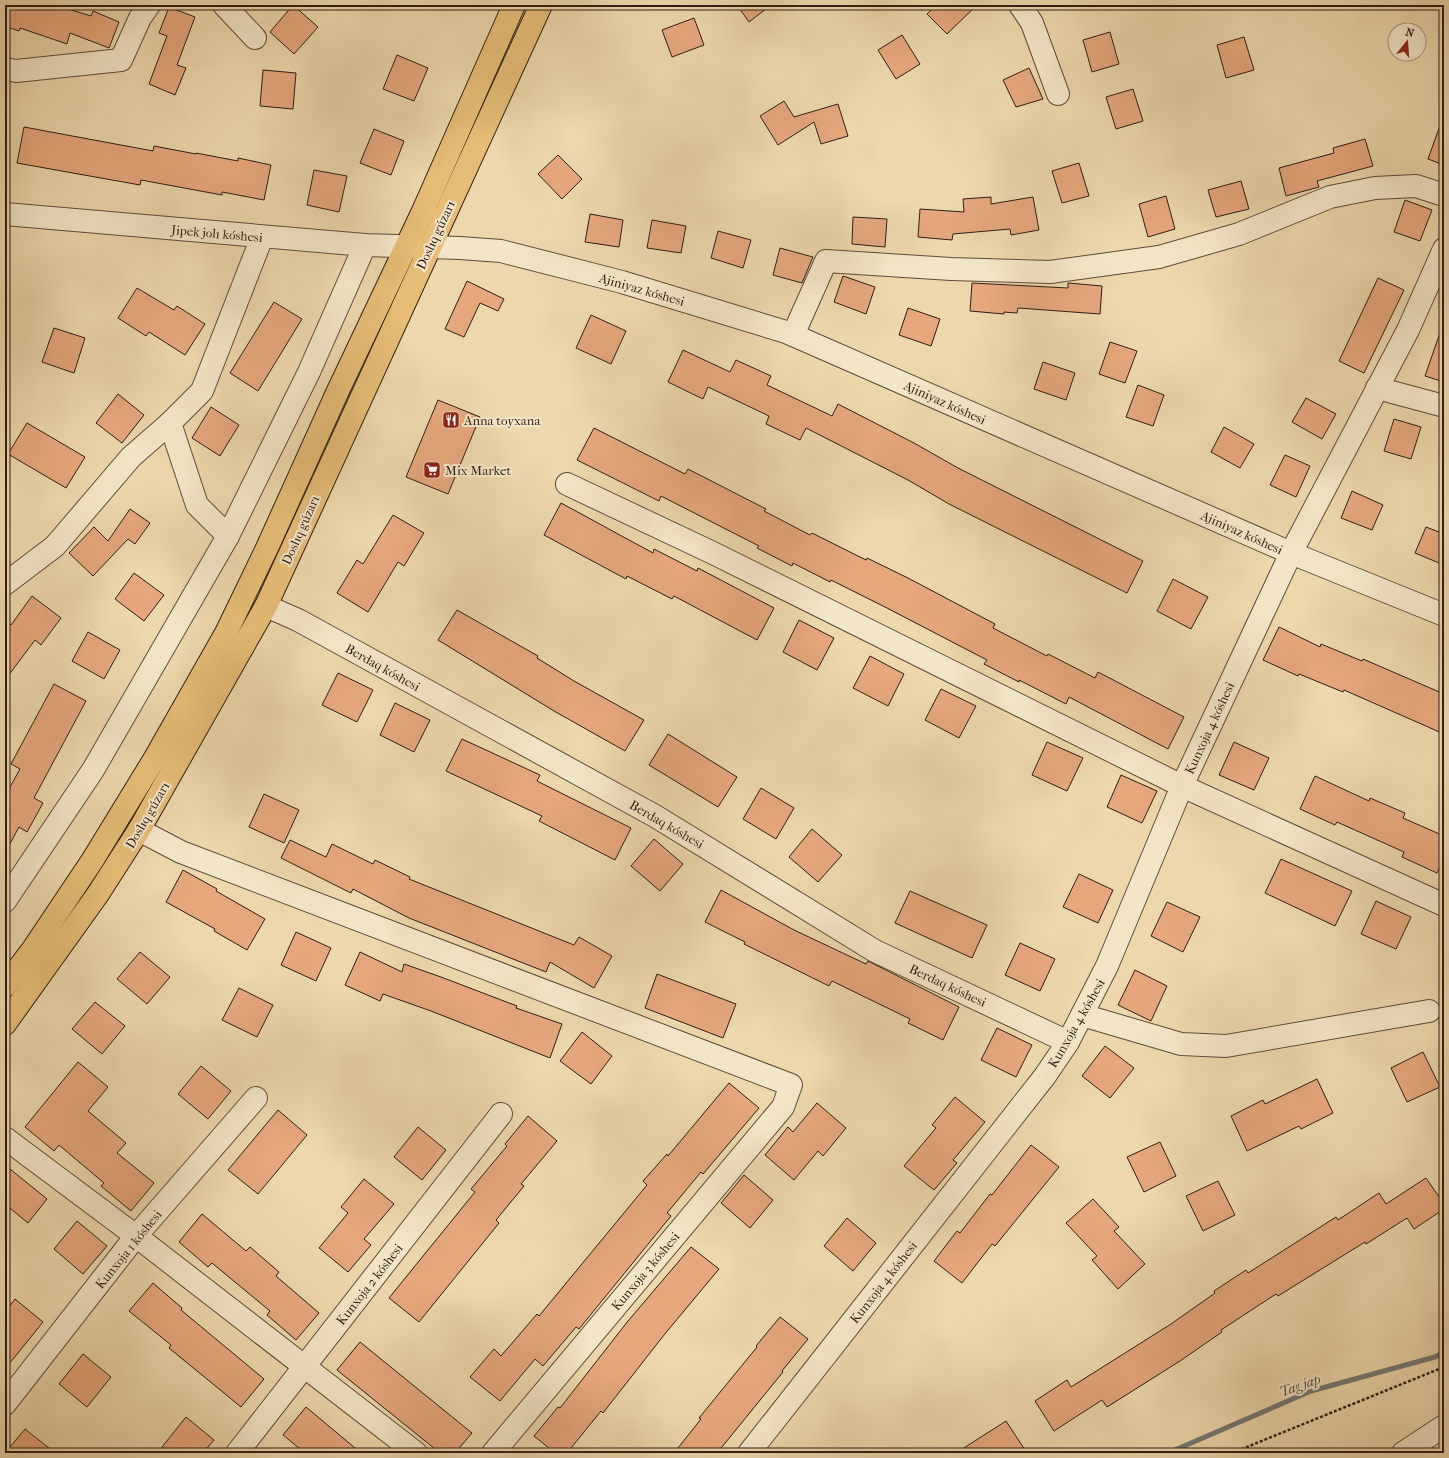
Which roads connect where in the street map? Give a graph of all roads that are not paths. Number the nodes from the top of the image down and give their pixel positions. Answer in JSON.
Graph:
{"nodes":[{"id":1,"x":149,"y":5,"type":"edge"},
{"id":2,"x":224,"y":5,"type":"edge"},
{"id":3,"x":514,"y":5,"type":"edge"},
{"id":4,"x":541,"y":5,"type":"edge"},
{"id":5,"x":1020,"y":5,"type":"edge"},
{"id":6,"x":255,"y":38,"type":"dead end"},
{"id":7,"x":5,"y":69,"type":"edge"},
{"id":8,"x":1058,"y":94,"type":"dead end"},
{"id":9,"x":1444,"y":195,"type":"edge"},
{"id":10,"x":5,"y":214,"type":"edge"},
{"id":11,"x":262,"y":237,"type":"junction"},
{"id":12,"x":365,"y":245,"type":"junction"},
{"id":13,"x":405,"y":246,"type":"junction"},
{"id":14,"x":429,"y":247,"type":"junction"},
{"id":15,"x":1444,"y":250,"type":"edge"},
{"id":16,"x":793,"y":335,"type":"junction"},
{"id":17,"x":1377,"y":388,"type":"junction"},
{"id":18,"x":1444,"y":406,"type":"edge"},
{"id":19,"x":170,"y":423,"type":"junction"},
{"id":20,"x":567,"y":484,"type":"dead end"},
{"id":21,"x":228,"y":536,"type":"junction"},
{"id":22,"x":1291,"y":553,"type":"junction"},
{"id":23,"x":5,"y":584,"type":"edge"},
{"id":24,"x":266,"y":606,"type":"junction"},
{"id":25,"x":1444,"y":615,"type":"edge"},
{"id":26,"x":1182,"y":786,"type":"junction"},
{"id":27,"x":140,"y":830,"type":"junction"},
{"id":28,"x":5,"y":901,"type":"edge"},
{"id":29,"x":1444,"y":905,"type":"edge"},
{"id":30,"x":5,"y":986,"type":"edge"},
{"id":31,"x":1429,"y":1011,"type":"dead end"},
{"id":32,"x":1082,"y":1015,"type":"junction"},
{"id":33,"x":5,"y":1024,"type":"edge"},
{"id":34,"x":1068,"y":1042,"type":"junction"},
{"id":35,"x":256,"y":1098,"type":"dead end"},
{"id":36,"x":501,"y":1114,"type":"dead end"},
{"id":37,"x":5,"y":1138,"type":"edge"},
{"id":38,"x":136,"y":1236,"type":"junction"},
{"id":39,"x":306,"y":1367,"type":"junction"},
{"id":40,"x":5,"y":1404,"type":"edge"},
{"id":41,"x":1444,"y":1426,"type":"edge"},
{"id":42,"x":237,"y":1453,"type":"edge"},
{"id":43,"x":416,"y":1453,"type":"edge"},
{"id":44,"x":493,"y":1453,"type":"edge"},
{"id":45,"x":749,"y":1453,"type":"edge"},
{"id":46,"x":1403,"y":1453,"type":"edge"}],
"edges":[{"from":1,"to":7,"type":"street"},
{"from":2,"to":6,"type":"street"},
{"from":3,"to":13,"type":"main road","name":"Doslıq gúzarı"},
{"from":4,"to":14,"type":"main road","name":"Doslıq gúzarı"},
{"from":5,"to":8,"type":"street"},
{"from":9,"to":16,"type":"street"},
{"from":10,"to":11,"type":"street","name":"Jipek jolı kóshesi"},
{"from":11,"to":12,"type":"street","name":"Jipek jolı kóshesi"},
{"from":11,"to":19,"type":"street"},
{"from":12,"to":13,"type":"street","name":"Jipek jolı kóshesi"},
{"from":12,"to":21,"type":"street"},
{"from":13,"to":14,"type":"street","name":"Jipek jolı kóshesi"},
{"from":13,"to":30,"type":"main road","name":"Doslıq gúzarı"},
{"from":14,"to":16,"type":"street","name":"Ajiniyaz kóshesi"},
{"from":14,"to":24,"type":"main road","name":"Doslıq gúzarı"},
{"from":15,"to":17,"type":"street","name":"Kunxoja 4 kóshesi"},
{"from":16,"to":22,"type":"street","name":"Ajiniyaz kóshesi"},
{"from":17,"to":18,"type":"street"},
{"from":17,"to":22,"type":"street","name":"Kunxoja 4 kóshesi"},
{"from":19,"to":21,"type":"street"},
{"from":19,"to":23,"type":"street"},
{"from":20,"to":26,"type":"street"},
{"from":21,"to":28,"type":"street"},
{"from":22,"to":25,"type":"street","name":"Ajiniyaz kóshesi"},
{"from":22,"to":26,"type":"street","name":"Kunxoja 4 kóshesi"},
{"from":24,"to":27,"type":"main road","name":"Doslıq gúzarı"},
{"from":24,"to":34,"type":"street","name":"Berdaq kóshesi"},
{"from":26,"to":29,"type":"street"},
{"from":26,"to":32,"type":"street","name":"Kunxoja 4 kóshesi"},
{"from":27,"to":33,"type":"main road","name":"Doslıq gúzarı"},
{"from":27,"to":44,"type":"street","name":"Kunxoja 3 kóshesi"},
{"from":31,"to":32,"type":"street"},
{"from":32,"to":34,"type":"street","name":"Kunxoja 4 kóshesi"},
{"from":34,"to":45,"type":"street","name":"Kunxoja 4 kóshesi"},
{"from":35,"to":38,"type":"street","name":"Kunxoja 1 kóshesi"},
{"from":36,"to":39,"type":"street","name":"Kunxoja 2 kóshesi"},
{"from":37,"to":38,"type":"street"},
{"from":38,"to":39,"type":"street"},
{"from":38,"to":40,"type":"street","name":"Kunxoja 1 kóshesi"},
{"from":39,"to":42,"type":"street","name":"Kunxoja 2 kóshesi"},
{"from":39,"to":43,"type":"street"},
{"from":41,"to":46,"type":"street"}]}
